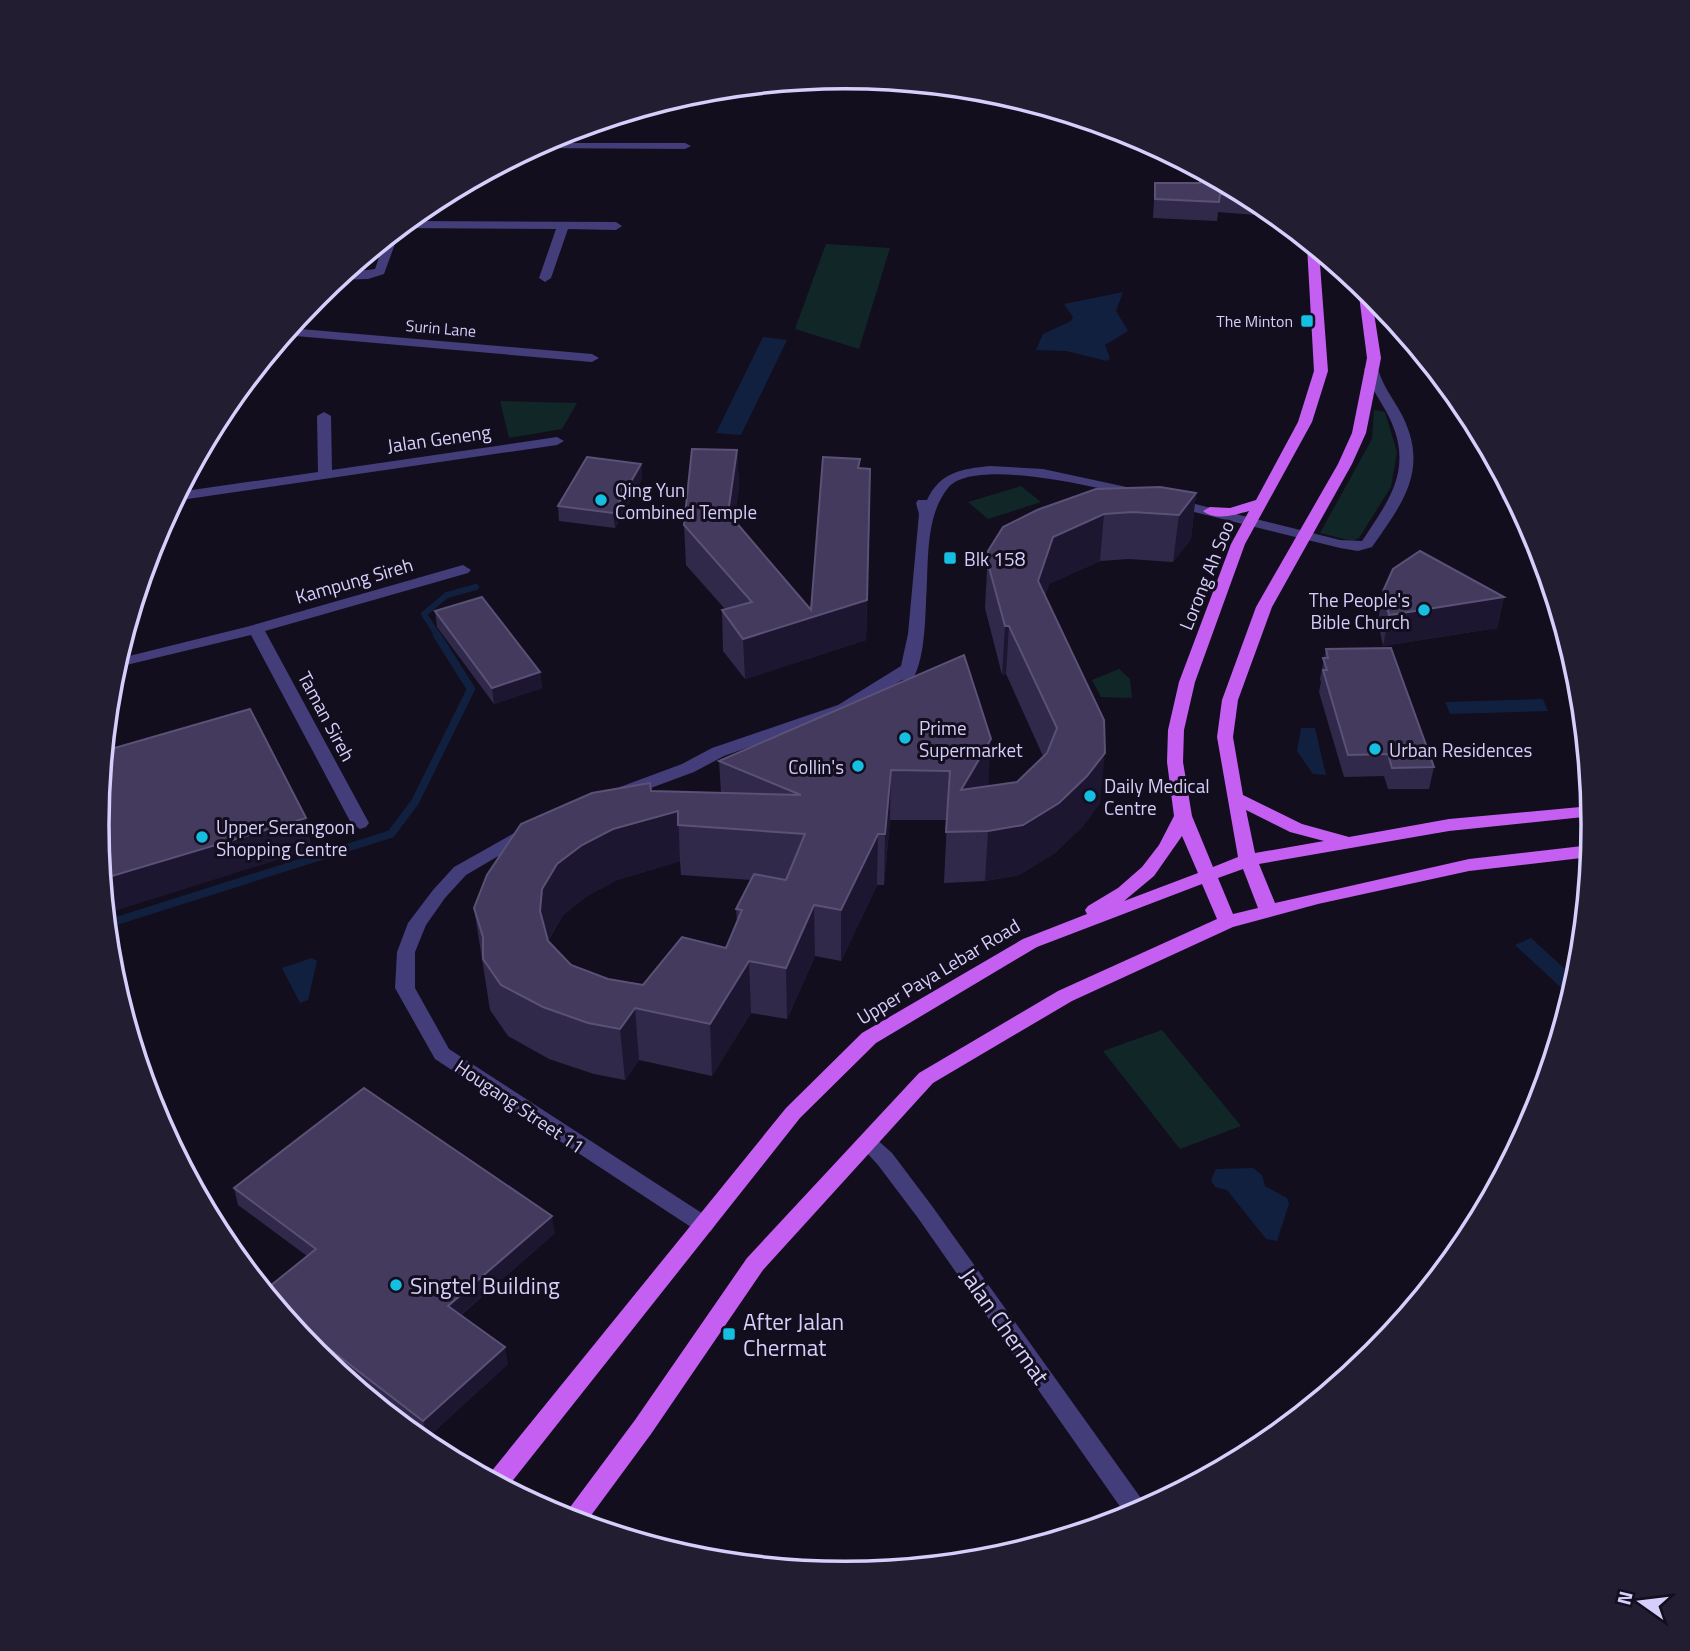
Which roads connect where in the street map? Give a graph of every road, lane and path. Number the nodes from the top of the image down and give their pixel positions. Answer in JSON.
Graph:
{"nodes":[{"id":1,"x":561,"y":146,"type":"edge"},
{"id":2,"x":685,"y":146,"type":"dead end"},
{"id":3,"x":419,"y":225,"type":"edge"},
{"id":4,"x":564,"y":225,"type":"junction"},
{"id":5,"x":616,"y":226,"type":"dead end"},
{"id":6,"x":388,"y":249,"type":"edge"},
{"id":7,"x":1314,"y":258,"type":"edge"},
{"id":8,"x":356,"y":275,"type":"edge"},
{"id":9,"x":545,"y":278,"type":"dead end"},
{"id":10,"x":1367,"y":306,"type":"edge"},
{"id":11,"x":298,"y":333,"type":"edge"},
{"id":12,"x":592,"y":358,"type":"dead end"},
{"id":13,"x":1371,"y":369,"type":"junction"},
{"id":14,"x":324,"y":416,"type":"dead end"},
{"id":15,"x":557,"y":441,"type":"dead end"},
{"id":16,"x":326,"y":474,"type":"junction"},
{"id":17,"x":188,"y":494,"type":"edge"},
{"id":18,"x":1261,"y":503,"type":"junction"},
{"id":19,"x":1210,"y":511,"type":"junction"},
{"id":20,"x":1251,"y":521,"type":"junction"},
{"id":21,"x":1304,"y":536,"type":"junction"},
{"id":22,"x":463,"y":570,"type":"dead end"},
{"id":23,"x":256,"y":629,"type":"junction"},
{"id":24,"x":128,"y":661,"type":"edge"},
{"id":25,"x":127,"y":666,"type":"edge"},
{"id":26,"x":611,"y":797,"type":"edge"},
{"id":27,"x":1236,"y":798,"type":"junction"},
{"id":28,"x":1581,"y":812,"type":"edge"},
{"id":29,"x":1183,"y":816,"type":"junction"},
{"id":30,"x":553,"y":820,"type":"edge"},
{"id":31,"x":360,"y":822,"type":"dead end"},
{"id":32,"x":1348,"y":842,"type":"junction"},
{"id":33,"x":1580,"y":852,"type":"edge"},
{"id":34,"x":1248,"y":860,"type":"junction"},
{"id":35,"x":1210,"y":875,"type":"junction"},
{"id":36,"x":1269,"y":911,"type":"junction"},
{"id":37,"x":1227,"y":922,"type":"junction"},
{"id":38,"x":1030,"y":943,"type":"junction"},
{"id":39,"x":867,"y":1142,"type":"junction"},
{"id":40,"x":704,"y":1225,"type":"junction"},
{"id":41,"x":501,"y":1476,"type":"edge"},
{"id":42,"x":1131,"y":1504,"type":"edge"},
{"id":43,"x":580,"y":1512,"type":"edge"}],
"edges":[{"from":1,"to":2,"type":"street"},
{"from":3,"to":4,"type":"street"},
{"from":4,"to":5,"type":"street"},
{"from":4,"to":9,"type":"street"},
{"from":6,"to":8,"type":"street"},
{"from":7,"to":18,"type":"main road","name":"Lorong Ah Soo"},
{"from":10,"to":13,"type":"main road"},
{"from":11,"to":12,"type":"street","name":"Surin Lane"},
{"from":13,"to":21,"type":"main road"},
{"from":13,"to":21,"type":"street"},
{"from":14,"to":16,"type":"street"},
{"from":15,"to":16,"type":"street","name":"Jalan Geneng"},
{"from":16,"to":17,"type":"street","name":"Jalan Geneng"},
{"from":18,"to":19,"type":"main road"},
{"from":18,"to":20,"type":"main road","name":"Lorong Ah Soo"},
{"from":19,"to":20,"type":"street"},
{"from":19,"to":26,"type":"street"},
{"from":20,"to":21,"type":"street"},
{"from":20,"to":29,"type":"main road","name":"Lorong Ah Soo"},
{"from":21,"to":27,"type":"main road"},
{"from":22,"to":23,"type":"street","name":"Kampung Sireh"},
{"from":23,"to":24,"type":"street","name":"Kampung Sireh"},
{"from":23,"to":25,"type":"street","name":"Kampung Sireh"},
{"from":23,"to":31,"type":"street","name":"Taman Sireh"},
{"from":27,"to":32,"type":"main road"},
{"from":27,"to":34,"type":"main road"},
{"from":28,"to":32,"type":"main road","name":"Upper Paya Lebar Road"},
{"from":29,"to":35,"type":"main road","name":"Lorong Ah Soo"},
{"from":29,"to":38,"type":"main road"},
{"from":30,"to":40,"type":"street","name":"Hougang Street 11"},
{"from":32,"to":34,"type":"main road","name":"Upper Paya Lebar Road"},
{"from":33,"to":36,"type":"main road"},
{"from":34,"to":35,"type":"main road","name":"Upper Paya Lebar Road"},
{"from":34,"to":36,"type":"main road"},
{"from":35,"to":37,"type":"main road","name":"Lorong Ah Soo"},
{"from":35,"to":38,"type":"main road","name":"Upper Paya Lebar Road"},
{"from":36,"to":37,"type":"main road"},
{"from":37,"to":39,"type":"main road"},
{"from":38,"to":40,"type":"main road","name":"Upper Paya Lebar Road"},
{"from":39,"to":42,"type":"street","name":"Jalan Chermat"},
{"from":39,"to":43,"type":"main road"},
{"from":40,"to":41,"type":"main road","name":"Upper Paya Lebar Road"}]}
